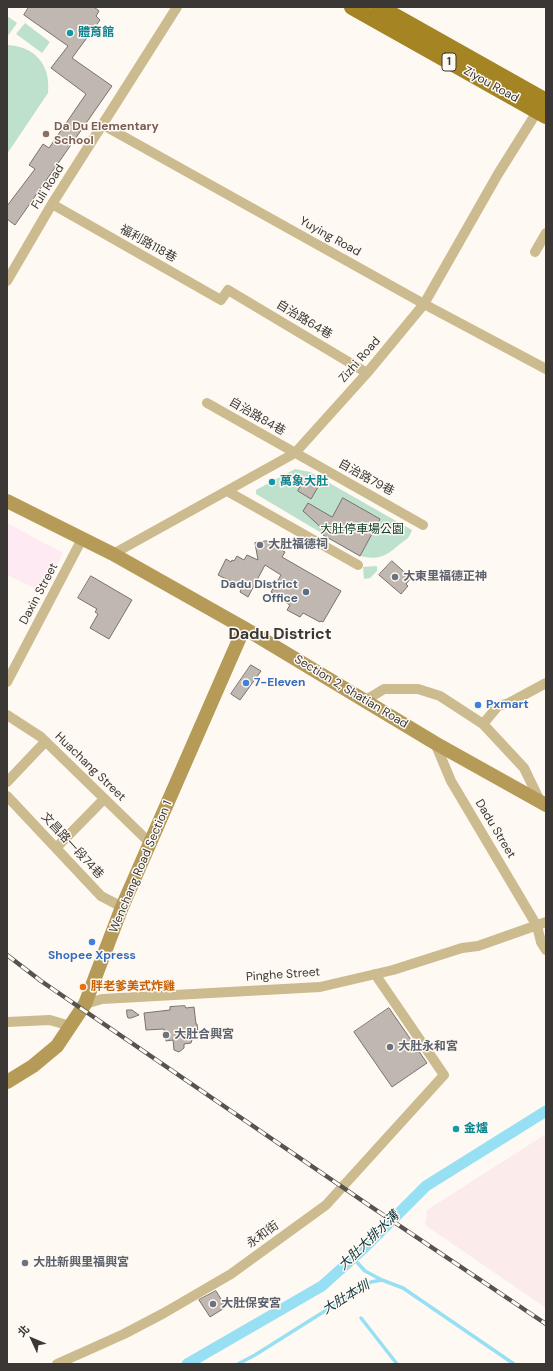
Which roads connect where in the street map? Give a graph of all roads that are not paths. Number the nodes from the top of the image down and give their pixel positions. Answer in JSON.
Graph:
{"nodes":[{"id":1,"x":177,"y":7,"type":"edge"},
{"id":2,"x":352,"y":7,"type":"edge"},
{"id":3,"x":379,"y":7,"type":"edge"},
{"id":4,"x":544,"y":105,"type":"edge"},
{"id":5,"x":103,"y":124,"type":"junction"},
{"id":6,"x":52,"y":204,"type":"junction"},
{"id":7,"x":546,"y":233,"type":"edge"},
{"id":8,"x":535,"y":252,"type":"dead end"},
{"id":9,"x":7,"y":280,"type":"edge"},
{"id":10,"x":228,"y":290,"type":"joint"},
{"id":11,"x":424,"y":304,"type":"junction"},
{"id":12,"x":546,"y":369,"type":"edge"},
{"id":13,"x":367,"y":373,"type":"junction"},
{"id":14,"x":207,"y":403,"type":"dead end"},
{"id":15,"x":295,"y":453,"type":"junction"},
{"id":16,"x":227,"y":491,"type":"junction"},
{"id":17,"x":7,"y":501,"type":"edge"},
{"id":18,"x":423,"y":526,"type":"dead end"},
{"id":19,"x":82,"y":539,"type":"junction"},
{"id":20,"x":113,"y":554,"type":"junction"},
{"id":21,"x":358,"y":565,"type":"dead end"},
{"id":22,"x":244,"y":628,"type":"junction"},
{"id":23,"x":7,"y":682,"type":"edge"},
{"id":24,"x":546,"y":683,"type":"edge"},
{"id":25,"x":366,"y":700,"type":"junction"},
{"id":26,"x":7,"y":715,"type":"edge"},
{"id":27,"x":483,"y":724,"type":"junction"},
{"id":28,"x":45,"y":742,"type":"junction"},
{"id":29,"x":435,"y":743,"type":"junction"},
{"id":30,"x":7,"y":782,"type":"edge"},
{"id":31,"x":7,"y":796,"type":"edge"},
{"id":32,"x":104,"y":799,"type":"junction"},
{"id":33,"x":544,"y":800,"type":"edge"},
{"id":34,"x":150,"y":843,"type":"junction"},
{"id":35,"x":56,"y":848,"type":"junction"},
{"id":36,"x":122,"y":907,"type":"junction"},
{"id":37,"x":542,"y":924,"type":"edge"},
{"id":38,"x":546,"y":950,"type":"edge"},
{"id":39,"x":375,"y":974,"type":"junction"},
{"id":40,"x":85,"y":1004,"type":"junction"},
{"id":41,"x":7,"y":1022,"type":"edge"},
{"id":42,"x":70,"y":1026,"type":"junction"},
{"id":43,"x":7,"y":1082,"type":"edge"},
{"id":44,"x":57,"y":1364,"type":"edge"}],
"edges":[{"from":1,"to":5,"type":"street","name":"Fuli Road"},
{"from":2,"to":4,"type":"main road","name":"Ziyou Road","number":"1"},
{"from":3,"to":4,"type":"main road","name":"Ziyou Road","number":"1"},
{"from":4,"to":11,"type":"street","name":"Zizhi Road"},
{"from":5,"to":6,"type":"street","name":"Fuli Road"},
{"from":5,"to":11,"type":"street","name":"Yuying Road"},
{"from":6,"to":9,"type":"street","name":"Fuli Road"},
{"from":6,"to":10,"type":"street","name":"福利路118巷"},
{"from":7,"to":8,"type":"street"},
{"from":10,"to":13,"type":"street","name":"自治路64巷"},
{"from":11,"to":12,"type":"street","name":"Yuying Road"},
{"from":11,"to":13,"type":"street","name":"Zizhi Road"},
{"from":13,"to":15,"type":"street","name":"Zizhi Road"},
{"from":14,"to":15,"type":"street","name":"自治路84巷"},
{"from":15,"to":16,"type":"street","name":"Zizhi Road"},
{"from":15,"to":18,"type":"street","name":"自治路79巷"},
{"from":16,"to":20,"type":"street","name":"Zizhi Road"},
{"from":16,"to":21,"type":"street"},
{"from":17,"to":19,"type":"street","name":"Section 2, Shatian Road"},
{"from":19,"to":20,"type":"street","name":"Section 2, Shatian Road"},
{"from":19,"to":23,"type":"street","name":"Daxin Street"},
{"from":20,"to":22,"type":"street","name":"Section 2, Shatian Road"},
{"from":22,"to":25,"type":"street","name":"Section 2, Shatian Road"},
{"from":22,"to":34,"type":"street","name":"Wenchang Road Section 1"},
{"from":24,"to":27,"type":"street"},
{"from":25,"to":27,"type":"street"},
{"from":25,"to":29,"type":"street","name":"Section 2, Shatian Road"},
{"from":26,"to":28,"type":"street","name":"Huachang Street"},
{"from":27,"to":33,"type":"street"},
{"from":28,"to":30,"type":"street"},
{"from":28,"to":32,"type":"street","name":"Huachang Street"},
{"from":29,"to":33,"type":"street","name":"Section 2, Shatian Road"},
{"from":29,"to":37,"type":"street","name":"Dadu Street"},
{"from":31,"to":35,"type":"street","name":"文昌路一段74巷"},
{"from":32,"to":34,"type":"street","name":"Huachang Street"},
{"from":32,"to":35,"type":"street"},
{"from":34,"to":36,"type":"street","name":"Wenchang Road Section 1"},
{"from":35,"to":36,"type":"street","name":"文昌路一段74巷"},
{"from":36,"to":40,"type":"street","name":"Wenchang Road Section 1"},
{"from":37,"to":38,"type":"street"},
{"from":37,"to":39,"type":"street","name":"Pinghe Street"},
{"from":39,"to":40,"type":"street","name":"Pinghe Street"},
{"from":39,"to":44,"type":"street","name":"永和街"},
{"from":40,"to":42,"type":"street","name":"Wenchang Road Section 1"},
{"from":41,"to":42,"type":"street"},
{"from":42,"to":43,"type":"street","name":"Wenchang Road Section 1"}]}
